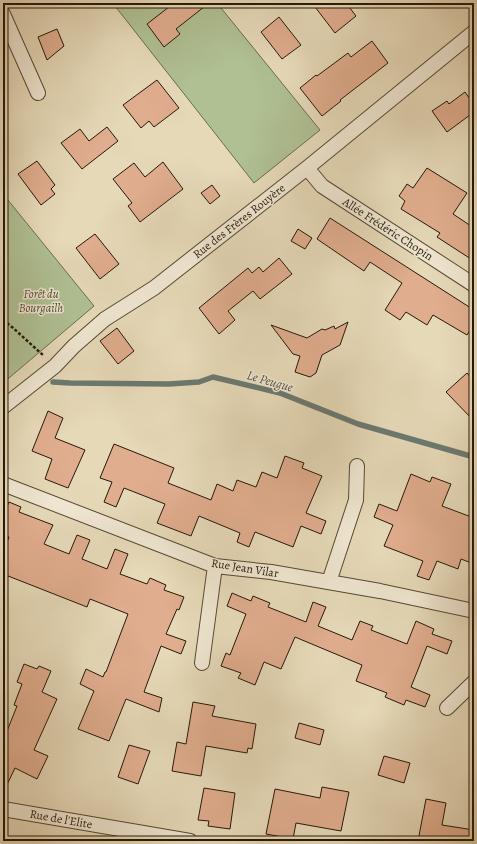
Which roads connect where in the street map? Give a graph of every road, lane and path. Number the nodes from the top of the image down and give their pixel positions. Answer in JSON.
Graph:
{"nodes":[{"id":1,"x":3,"y":14,"type":"edge"},
{"id":2,"x":474,"y":32,"type":"edge"},
{"id":3,"x":38,"y":92,"type":"dead end"},
{"id":4,"x":307,"y":168,"type":"junction"},
{"id":5,"x":474,"y":285,"type":"edge"},
{"id":6,"x":3,"y":320,"type":"edge"},
{"id":7,"x":55,"y":366,"type":"junction"},
{"id":8,"x":3,"y":407,"type":"edge"},
{"id":9,"x":357,"y":466,"type":"dead end"},
{"id":10,"x":3,"y":484,"type":"edge"},
{"id":11,"x":215,"y":566,"type":"junction"},
{"id":12,"x":329,"y":582,"type":"junction"},
{"id":13,"x":474,"y":611,"type":"edge"},
{"id":14,"x":202,"y":663,"type":"dead end"},
{"id":15,"x":474,"y":682,"type":"edge"},
{"id":16,"x":447,"y":708,"type":"dead end"},
{"id":17,"x":3,"y":809,"type":"edge"},
{"id":18,"x":190,"y":841,"type":"edge"}],
"edges":[{"from":1,"to":3,"type":"street"},
{"from":2,"to":4,"type":"street","name":"Rue des Frères Rouyère"},
{"from":4,"to":5,"type":"street","name":"Allée Frédéric Chopin"},
{"from":4,"to":7,"type":"street","name":"Rue des Frères Rouyère"},
{"from":6,"to":7,"type":"path"},
{"from":7,"to":8,"type":"street","name":"Rue des Frères Rouyère"},
{"from":9,"to":12,"type":"street"},
{"from":10,"to":11,"type":"street","name":"Rue Jean Vilar"},
{"from":11,"to":12,"type":"street","name":"Rue Jean Vilar"},
{"from":11,"to":14,"type":"street"},
{"from":12,"to":13,"type":"street","name":"Rue Jean Vilar"},
{"from":15,"to":16,"type":"street"},
{"from":17,"to":18,"type":"street","name":"Rue de l'Elite"}]}
